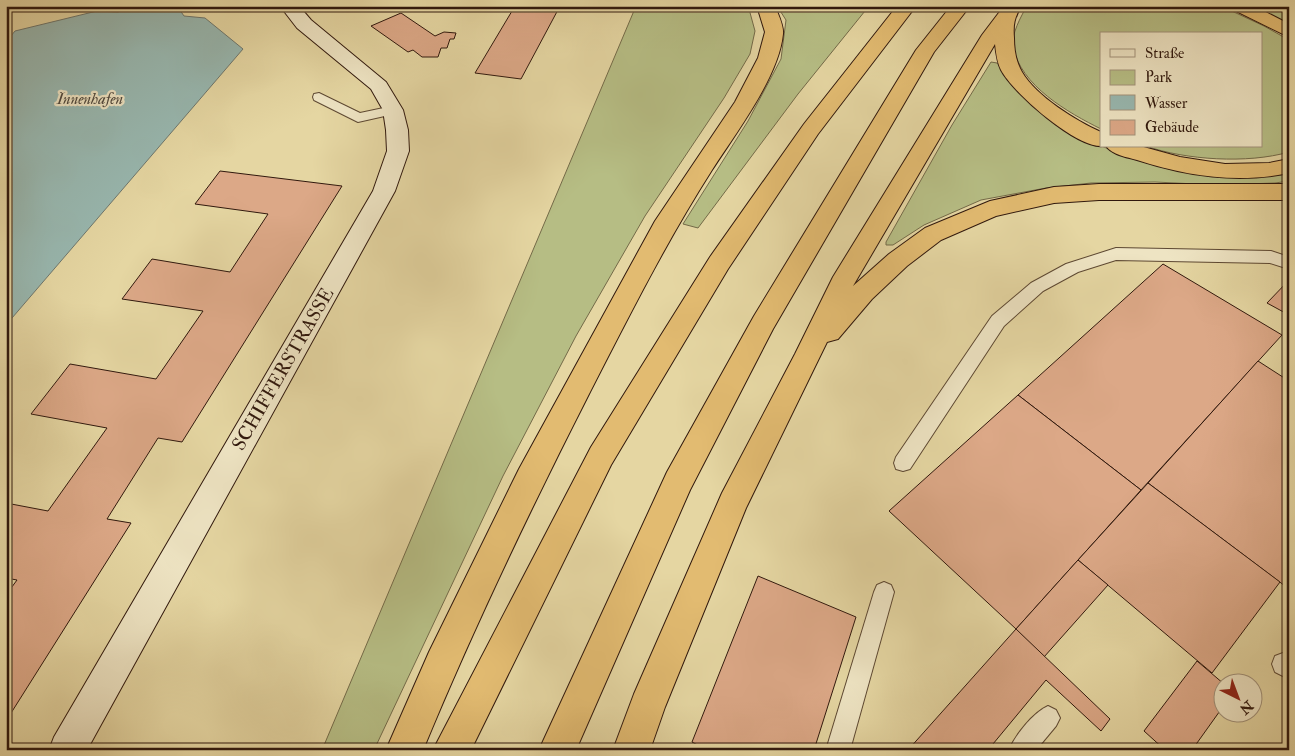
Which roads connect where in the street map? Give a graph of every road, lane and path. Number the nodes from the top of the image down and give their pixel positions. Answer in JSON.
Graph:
{"nodes":[{"id":1,"x":288,"y":6,"type":"edge"},
{"id":2,"x":766,"y":6,"type":"edge"},
{"id":3,"x":907,"y":6,"type":"edge"},
{"id":4,"x":961,"y":6,"type":"edge"},
{"id":5,"x":1240,"y":6,"type":"edge"},
{"id":6,"x":1009,"y":12,"type":"edge"},
{"id":7,"x":1289,"y":31,"type":"edge"},
{"id":8,"x":319,"y":97,"type":"dead end"},
{"id":9,"x":393,"y":110,"type":"junction"},
{"id":10,"x":1100,"y":139,"type":"edge"},
{"id":11,"x":1122,"y":148,"type":"edge"},
{"id":12,"x":1289,"y":166,"type":"edge"},
{"id":13,"x":1289,"y":192,"type":"edge"},
{"id":14,"x":1289,"y":263,"type":"edge"},
{"id":15,"x":807,"y":358,"type":"junction"},
{"id":16,"x":903,"y":464,"type":"dead end"},
{"id":17,"x":884,"y":592,"type":"dead end"},
{"id":18,"x":1048,"y":718,"type":"dead end"},
{"id":19,"x":67,"y":750,"type":"edge"},
{"id":20,"x":404,"y":750,"type":"edge"},
{"id":21,"x":451,"y":750,"type":"edge"},
{"id":22,"x":557,"y":750,"type":"edge"},
{"id":23,"x":632,"y":750,"type":"edge"},
{"id":24,"x":838,"y":750,"type":"edge"},
{"id":25,"x":1021,"y":750,"type":"edge"}],
"edges":[{"from":1,"to":9,"type":"street","name":"SCHIFFERSTRASSE"},
{"from":2,"to":20,"type":"highway"},
{"from":3,"to":21,"type":"highway"},
{"from":4,"to":22,"type":"highway"},
{"from":5,"to":7,"type":"highway"},
{"from":6,"to":10,"type":"highway"},
{"from":6,"to":15,"type":"highway"},
{"from":8,"to":9,"type":"lane"},
{"from":9,"to":19,"type":"street","name":"SCHIFFERSTRASSE"},
{"from":11,"to":12,"type":"highway"},
{"from":13,"to":15,"type":"highway"},
{"from":14,"to":16,"type":"lane"},
{"from":15,"to":23,"type":"highway"},
{"from":17,"to":24,"type":"lane"},
{"from":18,"to":25,"type":"lane"}]}
